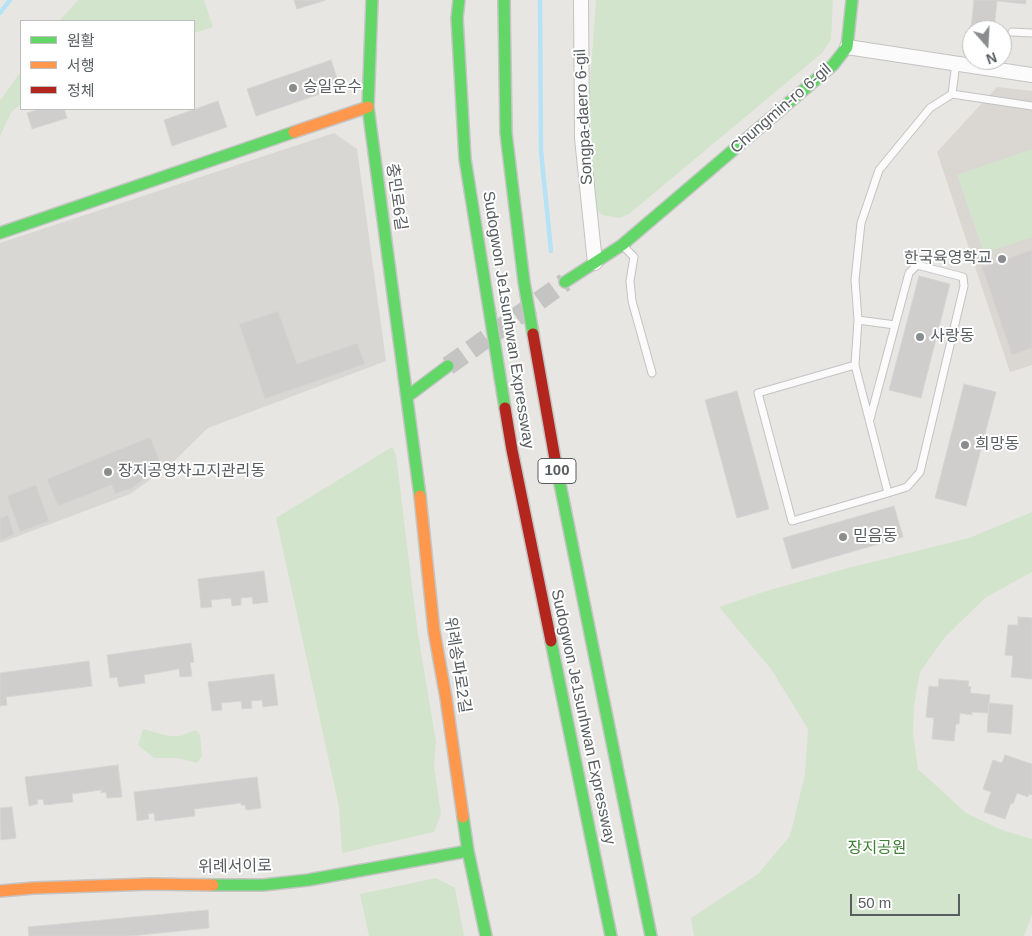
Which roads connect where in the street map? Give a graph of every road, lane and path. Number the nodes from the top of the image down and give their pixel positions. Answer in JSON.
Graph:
{"nodes":[{"id":1,"x":372,"y":0,"type":"edge"},
{"id":2,"x":459,"y":0,"type":"edge"},
{"id":3,"x":504,"y":0,"type":"edge"},
{"id":4,"x":581,"y":0,"type":"edge"},
{"id":5,"x":852,"y":0,"type":"edge"},
{"id":6,"x":1012,"y":32,"type":"dead end"},
{"id":7,"x":1032,"y":33,"type":"edge"},
{"id":8,"x":847,"y":47,"type":"junction"},
{"id":9,"x":956,"y":63,"type":"junction"},
{"id":10,"x":1032,"y":75,"type":"edge"},
{"id":11,"x":952,"y":94,"type":"junction"},
{"id":12,"x":1032,"y":106,"type":"edge"},
{"id":13,"x":368,"y":107,"type":"junction"},
{"id":14,"x":0,"y":233,"type":"edge"},
{"id":15,"x":622,"y":245,"type":"junction"},
{"id":16,"x":595,"y":263,"type":"junction"},
{"id":17,"x":565,"y":282,"type":"tunnel mouth"},
{"id":18,"x":858,"y":320,"type":"junction"},
{"id":19,"x":895,"y":325,"type":"junction"},
{"id":20,"x":855,"y":365,"type":"junction"},
{"id":21,"x":448,"y":366,"type":"tunnel mouth"},
{"id":22,"x":652,"y":374,"type":"dead end"},
{"id":23,"x":408,"y":396,"type":"junction"},
{"id":24,"x":870,"y":422,"type":"junction"},
{"id":25,"x":888,"y":493,"type":"junction"},
{"id":26,"x":468,"y":851,"type":"junction"},
{"id":27,"x":0,"y":891,"type":"edge"},
{"id":28,"x":486,"y":936,"type":"edge"},
{"id":29,"x":611,"y":936,"type":"edge"},
{"id":30,"x":651,"y":936,"type":"edge"}],
"edges":[{"from":1,"to":13,"type":"main road","name":"충민로6길"},
{"from":2,"to":29,"type":"main road","name":"Sudogwon Je1sunhwan Expressway","number":"100"},
{"from":3,"to":30,"type":"main road","name":"Sudogwon Je1sunhwan Expressway","number":"100"},
{"from":4,"to":16,"type":"street","name":"Songpa-daero 6-gil"},
{"from":5,"to":8,"type":"main road"},
{"from":6,"to":7,"type":"lane"},
{"from":8,"to":9,"type":"street"},
{"from":8,"to":15,"type":"main road","name":"Chungmin-ro 6-gil"},
{"from":9,"to":10,"type":"street"},
{"from":9,"to":11,"type":"lane"},
{"from":11,"to":12,"type":"lane"},
{"from":11,"to":18,"type":"lane"},
{"from":13,"to":14,"type":"main road"},
{"from":13,"to":23,"type":"main road","name":"충민로6길"},
{"from":15,"to":16,"type":"main road","name":"Chungmin-ro 6-gil"},
{"from":15,"to":22,"type":"lane"},
{"from":16,"to":17,"type":"main road","name":"Chungmin-ro 6-gil"},
{"from":18,"to":19,"type":"lane"},
{"from":18,"to":20,"type":"lane"},
{"from":19,"to":24,"type":"lane"},
{"from":19,"to":25,"type":"lane"},
{"from":20,"to":24,"type":"lane"},
{"from":20,"to":25,"type":"lane"},
{"from":21,"to":23,"type":"main road"},
{"from":23,"to":26,"type":"main road","name":"위례송파로2길"},
{"from":24,"to":25,"type":"lane"},
{"from":26,"to":27,"type":"main road","name":"위례서이로"},
{"from":26,"to":28,"type":"main road","name":"위례송파로2길"}]}
